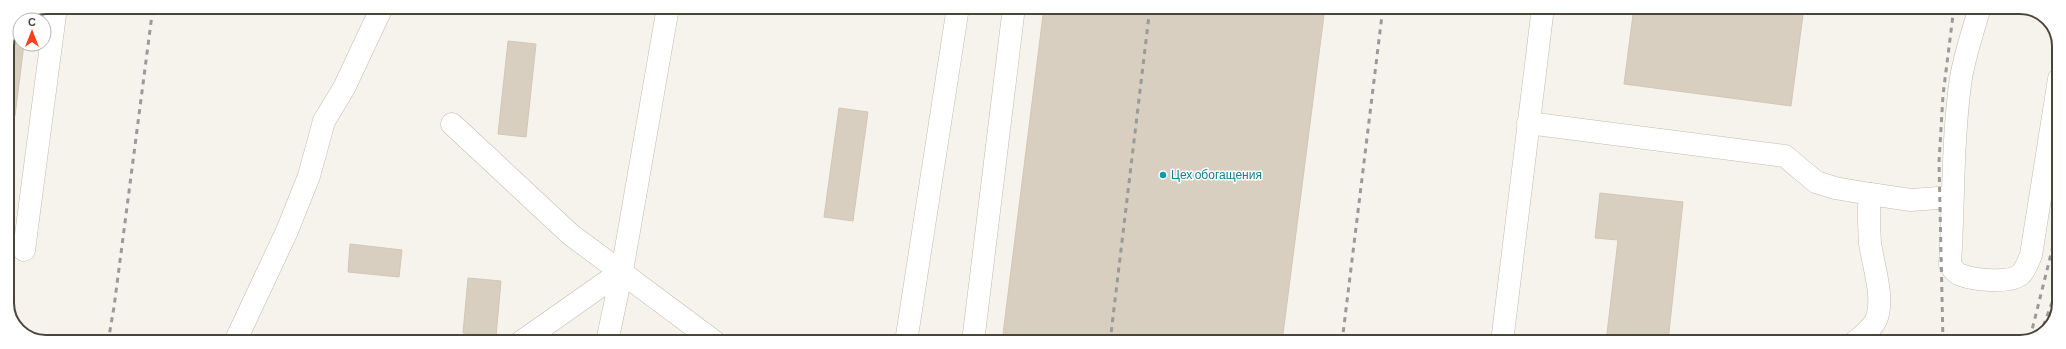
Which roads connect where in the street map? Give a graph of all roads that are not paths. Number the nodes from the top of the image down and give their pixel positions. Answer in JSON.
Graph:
{"nodes":[{"id":1,"x":55,"y":14,"type":"edge"},
{"id":2,"x":379,"y":14,"type":"edge"},
{"id":3,"x":667,"y":14,"type":"edge"},
{"id":4,"x":957,"y":14,"type":"edge"},
{"id":5,"x":1013,"y":14,"type":"edge"},
{"id":6,"x":1542,"y":14,"type":"edge"},
{"id":7,"x":1978,"y":14,"type":"edge"},
{"id":8,"x":1528,"y":123,"type":"junction"},
{"id":9,"x":2052,"y":123,"type":"edge"},
{"id":10,"x":452,"y":124,"type":"dead end"},
{"id":11,"x":1870,"y":194,"type":"junction"},
{"id":12,"x":1951,"y":197,"type":"junction"},
{"id":13,"x":24,"y":250,"type":"dead end"},
{"id":14,"x":622,"y":272,"type":"junction"},
{"id":15,"x":238,"y":335,"type":"edge"},
{"id":16,"x":531,"y":335,"type":"edge"},
{"id":17,"x":608,"y":335,"type":"edge"},
{"id":18,"x":706,"y":335,"type":"edge"},
{"id":19,"x":907,"y":335,"type":"edge"},
{"id":20,"x":974,"y":335,"type":"edge"},
{"id":21,"x":1503,"y":335,"type":"edge"},
{"id":22,"x":1863,"y":335,"type":"edge"}],
"edges":[{"from":1,"to":13,"type":"lane"},
{"from":2,"to":15,"type":"lane"},
{"from":3,"to":14,"type":"lane"},
{"from":4,"to":19,"type":"lane"},
{"from":5,"to":20,"type":"lane"},
{"from":6,"to":8,"type":"lane"},
{"from":7,"to":12,"type":"lane"},
{"from":8,"to":11,"type":"lane"},
{"from":8,"to":21,"type":"lane"},
{"from":9,"to":12,"type":"lane"},
{"from":10,"to":14,"type":"lane"},
{"from":11,"to":12,"type":"lane"},
{"from":11,"to":22,"type":"lane"},
{"from":14,"to":16,"type":"lane"},
{"from":14,"to":17,"type":"lane"},
{"from":14,"to":18,"type":"lane"}]}
